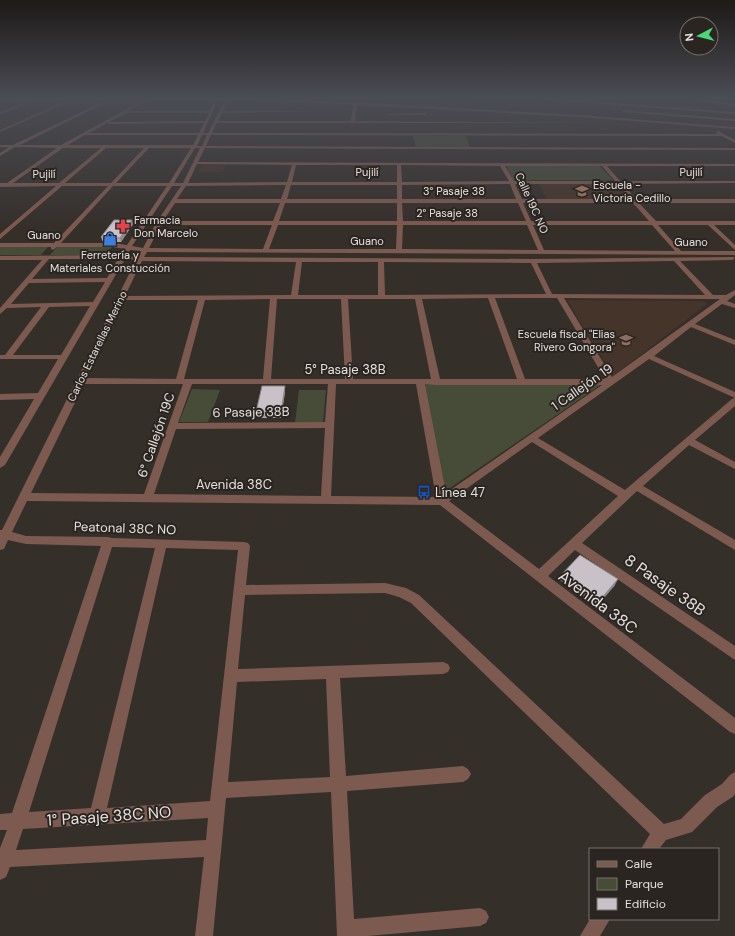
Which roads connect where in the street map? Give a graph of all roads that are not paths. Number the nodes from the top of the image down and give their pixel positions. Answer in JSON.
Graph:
{"nodes":[{"id":1,"x":25,"y":141,"type":"edge"},
{"id":2,"x":72,"y":141,"type":"edge"},
{"id":3,"x":197,"y":141,"type":"edge"},
{"id":4,"x":207,"y":141,"type":"edge"},
{"id":5,"x":311,"y":141,"type":"edge"},
{"id":6,"x":412,"y":141,"type":"edge"},
{"id":7,"x":699,"y":141,"type":"edge"},
{"id":8,"x":507,"y":143,"type":"dead end"},
{"id":9,"x":612,"y":144,"type":"dead end"},
{"id":10,"x":0,"y":146,"type":"edge"},
{"id":11,"x":194,"y":146,"type":"junction"},
{"id":12,"x":204,"y":146,"type":"junction"},
{"id":13,"x":12,"y":147,"type":"junction"},
{"id":14,"x":61,"y":147,"type":"junction"},
{"id":15,"x":104,"y":147,"type":"junction"},
{"id":16,"x":147,"y":147,"type":"junction"},
{"id":17,"x":415,"y":148,"type":"junction"},
{"id":18,"x":511,"y":148,"type":"junction"},
{"id":19,"x":618,"y":148,"type":"junction"},
{"id":20,"x":713,"y":149,"type":"junction"},
{"id":21,"x":735,"y":149,"type":"edge"},
{"id":22,"x":310,"y":150,"type":"junction"},
{"id":23,"x":623,"y":152,"type":"dead end"},
{"id":24,"x":416,"y":153,"type":"dead end"},
{"id":25,"x":515,"y":153,"type":"dead end"},
{"id":26,"x":0,"y":155,"type":"edge"},
{"id":27,"x":724,"y":156,"type":"dead end"},
{"id":28,"x":418,"y":159,"type":"dead end"},
{"id":29,"x":519,"y":159,"type":"dead end"},
{"id":30,"x":632,"y":160,"type":"dead end"},
{"id":31,"x":730,"y":160,"type":"dead end"},
{"id":32,"x":195,"y":163,"type":"junction"},
{"id":33,"x":294,"y":164,"type":"junction"},
{"id":34,"x":399,"y":164,"type":"junction"},
{"id":35,"x":420,"y":164,"type":"junction"},
{"id":36,"x":502,"y":164,"type":"junction"},
{"id":37,"x":523,"y":164,"type":"junction"},
{"id":38,"x":603,"y":164,"type":"junction"},
{"id":39,"x":637,"y":164,"type":"junction"},
{"id":40,"x":735,"y":164,"type":"edge"},
{"id":41,"x":711,"y":165,"type":"junction"},
{"id":42,"x":716,"y":169,"type":"dead end"},
{"id":43,"x":726,"y":178,"type":"dead end"},
{"id":44,"x":400,"y":182,"type":"junction"},
{"id":45,"x":618,"y":182,"type":"junction"},
{"id":46,"x":185,"y":183,"type":"junction"},
{"id":47,"x":290,"y":183,"type":"junction"},
{"id":48,"x":512,"y":183,"type":"junction"},
{"id":49,"x":734,"y":183,"type":"edge"},
{"id":50,"x":0,"y":184,"type":"edge"},
{"id":51,"x":9,"y":184,"type":"junction"},
{"id":52,"x":60,"y":184,"type":"junction"},
{"id":53,"x":113,"y":184,"type":"junction"},
{"id":54,"x":171,"y":184,"type":"junction"},
{"id":55,"x":0,"y":191,"type":"edge"},
{"id":56,"x":173,"y":201,"type":"junction"},
{"id":57,"x":400,"y":201,"type":"junction"},
{"id":58,"x":635,"y":201,"type":"junction"},
{"id":59,"x":735,"y":201,"type":"edge"},
{"id":60,"x":283,"y":202,"type":"junction"},
{"id":61,"x":520,"y":202,"type":"junction"},
{"id":62,"x":528,"y":222,"type":"junction"},
{"id":63,"x":654,"y":222,"type":"junction"},
{"id":64,"x":159,"y":223,"type":"junction"},
{"id":65,"x":710,"y":223,"type":"junction"},
{"id":66,"x":735,"y":223,"type":"edge"},
{"id":67,"x":274,"y":224,"type":"junction"},
{"id":68,"x":400,"y":224,"type":"junction"},
{"id":69,"x":0,"y":237,"type":"edge"},
{"id":70,"x":0,"y":245,"type":"edge"},
{"id":71,"x":55,"y":245,"type":"junction"},
{"id":72,"x":128,"y":247,"type":"junction"},
{"id":73,"x":735,"y":248,"type":"edge"},
{"id":74,"x":145,"y":250,"type":"junction"},
{"id":75,"x":266,"y":250,"type":"junction"},
{"id":76,"x":398,"y":251,"type":"junction"},
{"id":77,"x":541,"y":251,"type":"junction"},
{"id":78,"x":678,"y":252,"type":"junction"},
{"id":79,"x":735,"y":253,"type":"edge"},
{"id":80,"x":46,"y":257,"type":"junction"},
{"id":81,"x":124,"y":257,"type":"junction"},
{"id":82,"x":0,"y":258,"type":"edge"},
{"id":83,"x":8,"y":258,"type":"junction"},
{"id":84,"x":735,"y":258,"type":"edge"},
{"id":85,"x":140,"y":259,"type":"junction"},
{"id":86,"x":298,"y":260,"type":"junction"},
{"id":87,"x":381,"y":260,"type":"junction"},
{"id":88,"x":676,"y":260,"type":"junction"},
{"id":89,"x":533,"y":261,"type":"junction"},
{"id":90,"x":0,"y":266,"type":"edge"},
{"id":91,"x":109,"y":280,"type":"junction"},
{"id":92,"x":27,"y":281,"type":"junction"},
{"id":93,"x":735,"y":292,"type":"edge"},
{"id":94,"x":550,"y":296,"type":"junction"},
{"id":95,"x":559,"y":296,"type":"junction"},
{"id":96,"x":344,"y":297,"type":"junction"},
{"id":97,"x":382,"y":297,"type":"junction"},
{"id":98,"x":418,"y":297,"type":"junction"},
{"id":99,"x":491,"y":297,"type":"junction"},
{"id":100,"x":711,"y":297,"type":"junction"},
{"id":101,"x":120,"y":298,"type":"junction"},
{"id":102,"x":202,"y":298,"type":"junction"},
{"id":103,"x":274,"y":298,"type":"junction"},
{"id":104,"x":294,"y":298,"type":"junction"},
{"id":105,"x":724,"y":299,"type":"junction"},
{"id":106,"x":95,"y":304,"type":"junction"},
{"id":107,"x":47,"y":305,"type":"junction"},
{"id":108,"x":5,"y":306,"type":"junction"},
{"id":109,"x":735,"y":306,"type":"edge"},
{"id":110,"x":0,"y":312,"type":"edge"},
{"id":111,"x":690,"y":324,"type":"junction"},
{"id":112,"x":735,"y":343,"type":"edge"},
{"id":113,"x":648,"y":356,"type":"junction"},
{"id":114,"x":63,"y":357,"type":"junction"},
{"id":115,"x":3,"y":358,"type":"edge"},
{"id":116,"x":80,"y":381,"type":"junction"},
{"id":117,"x":184,"y":382,"type":"junction"},
{"id":118,"x":267,"y":382,"type":"junction"},
{"id":119,"x":332,"y":382,"type":"junction"},
{"id":120,"x":349,"y":382,"type":"junction"},
{"id":121,"x":420,"y":382,"type":"junction"},
{"id":122,"x":436,"y":382,"type":"junction"},
{"id":123,"x":522,"y":382,"type":"junction"},
{"id":124,"x":611,"y":382,"type":"junction"},
{"id":125,"x":735,"y":395,"type":"edge"},
{"id":126,"x":39,"y":396,"type":"junction"},
{"id":127,"x":0,"y":397,"type":"edge"},
{"id":128,"x":735,"y":401,"type":"edge"},
{"id":129,"x":330,"y":424,"type":"junction"},
{"id":130,"x":172,"y":426,"type":"junction"},
{"id":131,"x":532,"y":438,"type":"junction"},
{"id":132,"x":689,"y":441,"type":"junction"},
{"id":133,"x":0,"y":464,"type":"edge"},
{"id":134,"x":735,"y":466,"type":"edge"},
{"id":135,"x":636,"y":486,"type":"junction"},
{"id":136,"x":25,"y":496,"type":"junction"},
{"id":137,"x":626,"y":496,"type":"junction"},
{"id":138,"x":148,"y":498,"type":"junction"},
{"id":139,"x":326,"y":499,"type":"junction"},
{"id":140,"x":442,"y":501,"type":"junction"},
{"id":141,"x":3,"y":535,"type":"edge"},
{"id":142,"x":108,"y":541,"type":"junction"},
{"id":143,"x":162,"y":543,"type":"junction"},
{"id":144,"x":575,"y":544,"type":"junction"},
{"id":145,"x":0,"y":546,"type":"edge"},
{"id":146,"x":735,"y":546,"type":"edge"},
{"id":147,"x":539,"y":577,"type":"junction"},
{"id":148,"x":240,"y":590,"type":"junction"},
{"id":149,"x":735,"y":654,"type":"edge"},
{"id":150,"x":443,"y":668,"type":"dead end"},
{"id":151,"x":333,"y":672,"type":"junction"},
{"id":152,"x":231,"y":676,"type":"junction"},
{"id":153,"x":735,"y":726,"type":"edge"},
{"id":154,"x":463,"y":774,"type":"dead end"},
{"id":155,"x":338,"y":784,"type":"junction"},
{"id":156,"x":733,"y":789,"type":"edge"},
{"id":157,"x":220,"y":790,"type":"junction"},
{"id":158,"x":217,"y":809,"type":"junction"},
{"id":159,"x":97,"y":816,"type":"junction"},
{"id":160,"x":18,"y":821,"type":"junction"},
{"id":161,"x":0,"y":822,"type":"edge"},
{"id":162,"x":661,"y":832,"type":"junction"},
{"id":163,"x":213,"y":848,"type":"junction"},
{"id":164,"x":650,"y":848,"type":"edge"},
{"id":165,"x":1,"y":863,"type":"edge"},
{"id":166,"x":480,"y":917,"type":"dead end"},
{"id":167,"x":600,"y":920,"type":"edge"},
{"id":168,"x":346,"y":933,"type":"edge"},
{"id":169,"x":204,"y":936,"type":"edge"},
{"id":170,"x":589,"y":936,"type":"edge"}],
"edges":[{"from":1,"to":13,"type":"street"},
{"from":2,"to":14,"type":"street"},
{"from":3,"to":11,"type":"street","name":"Carlos Estarellas Merino"},
{"from":4,"to":12,"type":"street","name":"Carlos Estarellas Merino"},
{"from":5,"to":22,"type":"street"},
{"from":6,"to":17,"type":"street"},
{"from":7,"to":20,"type":"street"},
{"from":8,"to":18,"type":"street"},
{"from":9,"to":19,"type":"street"},
{"from":10,"to":13,"type":"street"},
{"from":11,"to":12,"type":"street"},
{"from":11,"to":16,"type":"street"},
{"from":11,"to":54,"type":"street","name":"Carlos Estarellas Merino"},
{"from":12,"to":22,"type":"street"},
{"from":12,"to":32,"type":"street","name":"Carlos Estarellas Merino"},
{"from":13,"to":14,"type":"street"},
{"from":13,"to":26,"type":"street"},
{"from":14,"to":15,"type":"street"},
{"from":14,"to":51,"type":"street"},
{"from":15,"to":16,"type":"street"},
{"from":15,"to":52,"type":"street"},
{"from":16,"to":53,"type":"street"},
{"from":17,"to":18,"type":"street"},
{"from":17,"to":22,"type":"street"},
{"from":17,"to":24,"type":"street"},
{"from":18,"to":19,"type":"street"},
{"from":18,"to":25,"type":"street"},
{"from":19,"to":20,"type":"street"},
{"from":19,"to":23,"type":"street"},
{"from":20,"to":21,"type":"street"},
{"from":20,"to":27,"type":"street"},
{"from":28,"to":35,"type":"street"},
{"from":29,"to":37,"type":"street","name":"Calle 19C NO"},
{"from":30,"to":39,"type":"street"},
{"from":31,"to":40,"type":"street"},
{"from":32,"to":33,"type":"street"},
{"from":32,"to":46,"type":"street","name":"Carlos Estarellas Merino"},
{"from":33,"to":34,"type":"street"},
{"from":33,"to":47,"type":"street"},
{"from":34,"to":35,"type":"street"},
{"from":34,"to":44,"type":"street"},
{"from":35,"to":36,"type":"street"},
{"from":36,"to":37,"type":"street"},
{"from":36,"to":48,"type":"street","name":"Calle 19C NO"},
{"from":37,"to":38,"type":"street"},
{"from":38,"to":39,"type":"street"},
{"from":38,"to":45,"type":"street"},
{"from":39,"to":41,"type":"street"},
{"from":40,"to":41,"type":"street"},
{"from":41,"to":42,"type":"street"},
{"from":43,"to":49,"type":"street"},
{"from":44,"to":47,"type":"street","name":"Pujilí"},
{"from":44,"to":48,"type":"street","name":"Pujilí"},
{"from":44,"to":57,"type":"street"},
{"from":45,"to":48,"type":"street","name":"Pujilí"},
{"from":45,"to":49,"type":"street","name":"Pujilí"},
{"from":45,"to":58,"type":"street"},
{"from":46,"to":47,"type":"street","name":"Pujilí"},
{"from":46,"to":54,"type":"street","name":"Pujilí"},
{"from":46,"to":56,"type":"street","name":"Carlos Estarellas Merino"},
{"from":47,"to":60,"type":"street"},
{"from":48,"to":61,"type":"street","name":"Calle 19C NO"},
{"from":50,"to":51,"type":"street","name":"Pujilí"},
{"from":51,"to":52,"type":"street","name":"Pujilí"},
{"from":51,"to":55,"type":"street"},
{"from":52,"to":53,"type":"street","name":"Pujilí"},
{"from":52,"to":69,"type":"street"},
{"from":53,"to":54,"type":"street","name":"Pujilí"},
{"from":53,"to":71,"type":"street"},
{"from":54,"to":72,"type":"street","name":"Carlos Estarellas Merino"},
{"from":56,"to":60,"type":"street","name":"3° Pasaje 38"},
{"from":56,"to":64,"type":"street","name":"Carlos Estarellas Merino"},
{"from":57,"to":60,"type":"street","name":"3° Pasaje 38"},
{"from":57,"to":61,"type":"street","name":"3° Pasaje 38"},
{"from":57,"to":68,"type":"street"},
{"from":58,"to":59,"type":"street","name":"3° Pasaje 38"},
{"from":58,"to":61,"type":"street","name":"3° Pasaje 38"},
{"from":58,"to":63,"type":"street"},
{"from":60,"to":67,"type":"street"},
{"from":61,"to":62,"type":"street","name":"Calle 19C NO"},
{"from":62,"to":63,"type":"street","name":"2° Pasaje 38"},
{"from":62,"to":68,"type":"street","name":"2° Pasaje 38"},
{"from":62,"to":77,"type":"street","name":"Calle 19C NO"},
{"from":63,"to":65,"type":"street","name":"2° Pasaje 38"},
{"from":63,"to":78,"type":"street"},
{"from":64,"to":67,"type":"street","name":"2° Pasaje 38"},
{"from":64,"to":74,"type":"street","name":"Carlos Estarellas Merino"},
{"from":65,"to":66,"type":"street","name":"2° Pasaje 38"},
{"from":65,"to":73,"type":"street"},
{"from":67,"to":68,"type":"street","name":"2° Pasaje 38"},
{"from":67,"to":75,"type":"street"},
{"from":68,"to":76,"type":"street"},
{"from":70,"to":71,"type":"street","name":"Guano"},
{"from":71,"to":72,"type":"street","name":"Guano"},
{"from":71,"to":80,"type":"street"},
{"from":72,"to":74,"type":"street","name":"Guano"},
{"from":72,"to":81,"type":"street","name":"Carlos Estarellas Merino"},
{"from":74,"to":75,"type":"street","name":"Guano"},
{"from":74,"to":85,"type":"street","name":"Carlos Estarellas Merino"},
{"from":75,"to":76,"type":"street","name":"Guano"},
{"from":76,"to":77,"type":"street","name":"Guano"},
{"from":77,"to":78,"type":"street","name":"Guano"},
{"from":78,"to":79,"type":"street","name":"Guano"},
{"from":80,"to":81,"type":"street","name":"Guano"},
{"from":80,"to":83,"type":"street","name":"Guano"},
{"from":80,"to":92,"type":"street"},
{"from":81,"to":85,"type":"street","name":"Guano"},
{"from":81,"to":91,"type":"street","name":"Carlos Estarellas Merino"},
{"from":82,"to":83,"type":"street","name":"Guano"},
{"from":83,"to":90,"type":"street"},
{"from":84,"to":88,"type":"street","name":"Guano"},
{"from":85,"to":86,"type":"street","name":"Guano"},
{"from":85,"to":101,"type":"street","name":"Carlos Estarellas Merino"},
{"from":86,"to":87,"type":"street","name":"Guano"},
{"from":86,"to":104,"type":"street"},
{"from":87,"to":89,"type":"street","name":"Guano"},
{"from":87,"to":97,"type":"street"},
{"from":88,"to":89,"type":"street","name":"Guano"},
{"from":88,"to":100,"type":"street"},
{"from":89,"to":94,"type":"street"},
{"from":91,"to":92,"type":"street"},
{"from":91,"to":106,"type":"street","name":"Carlos Estarellas Merino"},
{"from":92,"to":108,"type":"street"},
{"from":93,"to":105,"type":"street","name":"1 Callejón 19"},
{"from":94,"to":95,"type":"street"},
{"from":94,"to":99,"type":"street"},
{"from":95,"to":100,"type":"street"},
{"from":95,"to":124,"type":"street"},
{"from":96,"to":97,"type":"street"},
{"from":96,"to":104,"type":"street"},
{"from":96,"to":120,"type":"street"},
{"from":97,"to":98,"type":"street"},
{"from":98,"to":99,"type":"street"},
{"from":98,"to":122,"type":"street"},
{"from":99,"to":123,"type":"street"},
{"from":100,"to":105,"type":"street"},
{"from":101,"to":102,"type":"street"},
{"from":101,"to":116,"type":"street","name":"Carlos Estarellas Merino"},
{"from":102,"to":103,"type":"street"},
{"from":102,"to":117,"type":"street","name":"6° Callejón 19C"},
{"from":103,"to":104,"type":"street"},
{"from":103,"to":118,"type":"street"},
{"from":105,"to":109,"type":"street"},
{"from":105,"to":111,"type":"street","name":"1 Callejón 19"},
{"from":106,"to":107,"type":"street"},
{"from":106,"to":114,"type":"street","name":"Carlos Estarellas Merino"},
{"from":107,"to":108,"type":"street"},
{"from":107,"to":115,"type":"street"},
{"from":108,"to":110,"type":"street"},
{"from":111,"to":112,"type":"street"},
{"from":111,"to":113,"type":"street","name":"1 Callejón 19"},
{"from":113,"to":124,"type":"street","name":"1 Callejón 19"},
{"from":113,"to":125,"type":"street"},
{"from":114,"to":115,"type":"street"},
{"from":114,"to":126,"type":"street","name":"Carlos Estarellas Merino"},
{"from":116,"to":117,"type":"street","name":"5° Pasaje 38B"},
{"from":116,"to":136,"type":"street","name":"Carlos Estarellas Merino"},
{"from":117,"to":118,"type":"street","name":"5° Pasaje 38B"},
{"from":117,"to":130,"type":"street","name":"6° Callejón 19C"},
{"from":118,"to":119,"type":"street","name":"5° Pasaje 38B"},
{"from":119,"to":120,"type":"street","name":"5° Pasaje 38B"},
{"from":119,"to":129,"type":"street"},
{"from":120,"to":121,"type":"street","name":"5° Pasaje 38B"},
{"from":121,"to":122,"type":"street","name":"5° Pasaje 38B"},
{"from":121,"to":140,"type":"street"},
{"from":122,"to":123,"type":"street","name":"5° Pasaje 38B"},
{"from":123,"to":124,"type":"street","name":"5° Pasaje 38B"},
{"from":124,"to":131,"type":"street","name":"1 Callejón 19"},
{"from":126,"to":127,"type":"street"},
{"from":126,"to":133,"type":"street","name":"Carlos Estarellas Merino"},
{"from":128,"to":132,"type":"street"},
{"from":129,"to":130,"type":"street","name":"6 Pasaje 38B"},
{"from":129,"to":139,"type":"street"},
{"from":130,"to":138,"type":"street","name":"6° Callejón 19C"},
{"from":131,"to":137,"type":"street"},
{"from":131,"to":140,"type":"street","name":"1 Callejón 19"},
{"from":132,"to":134,"type":"street"},
{"from":132,"to":135,"type":"street"},
{"from":135,"to":137,"type":"street"},
{"from":135,"to":146,"type":"street"},
{"from":136,"to":138,"type":"street","name":"Avenida 38C"},
{"from":136,"to":141,"type":"street","name":"Carlos Estarellas Merino"},
{"from":137,"to":144,"type":"street"},
{"from":138,"to":139,"type":"street","name":"Avenida 38C"},
{"from":139,"to":140,"type":"street","name":"Avenida 38C"},
{"from":140,"to":147,"type":"street","name":"Avenida 38C"},
{"from":141,"to":142,"type":"street","name":"Peatonal 38C NO"},
{"from":141,"to":145,"type":"street","name":"Carlos Estarellas Merino"},
{"from":142,"to":143,"type":"street","name":"Peatonal 38C NO"},
{"from":142,"to":160,"type":"street"},
{"from":143,"to":148,"type":"street","name":"Peatonal 38C NO"},
{"from":143,"to":159,"type":"street"},
{"from":144,"to":147,"type":"street"},
{"from":144,"to":149,"type":"street","name":"8 Pasaje 38B"},
{"from":147,"to":153,"type":"street","name":"Avenida 38C"},
{"from":148,"to":152,"type":"street"},
{"from":148,"to":162,"type":"street"},
{"from":150,"to":151,"type":"street"},
{"from":151,"to":152,"type":"street"},
{"from":151,"to":155,"type":"street"},
{"from":152,"to":157,"type":"street"},
{"from":154,"to":155,"type":"street"},
{"from":155,"to":157,"type":"street"},
{"from":155,"to":168,"type":"street"},
{"from":156,"to":162,"type":"street"},
{"from":157,"to":158,"type":"street"},
{"from":158,"to":159,"type":"street","name":"1° Pasaje 38C NO"},
{"from":158,"to":163,"type":"street"},
{"from":159,"to":160,"type":"street","name":"1° Pasaje 38C NO"},
{"from":160,"to":161,"type":"street","name":"1° Pasaje 38C NO"},
{"from":160,"to":165,"type":"street"},
{"from":162,"to":164,"type":"street"},
{"from":163,"to":165,"type":"street"},
{"from":163,"to":169,"type":"street"},
{"from":166,"to":168,"type":"street"},
{"from":167,"to":170,"type":"street"}]}
